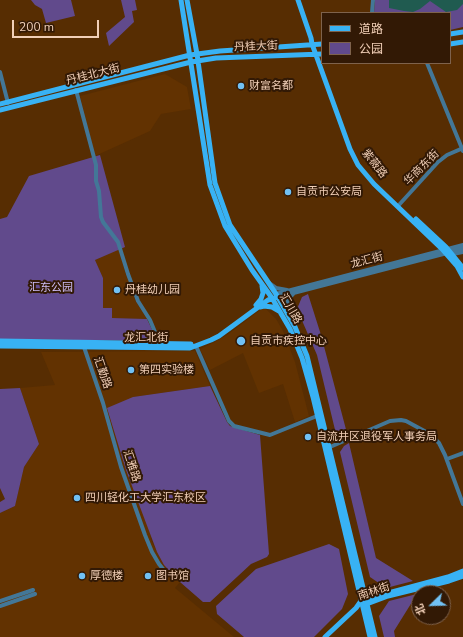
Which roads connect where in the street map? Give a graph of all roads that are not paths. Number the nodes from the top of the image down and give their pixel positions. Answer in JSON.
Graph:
{"nodes":[{"id":1,"x":181,"y":0,"type":"edge"},
{"id":2,"x":187,"y":0,"type":"edge"},
{"id":3,"x":298,"y":0,"type":"edge"},
{"id":4,"x":373,"y":0,"type":"edge"},
{"id":5,"x":372,"y":12,"type":"edge"},
{"id":6,"x":463,"y":32,"type":"edge"},
{"id":7,"x":451,"y":34,"type":"edge"},
{"id":8,"x":463,"y":42,"type":"edge"},
{"id":9,"x":314,"y":44,"type":"junction"},
{"id":10,"x":321,"y":44,"type":"edge"},
{"id":11,"x":451,"y":44,"type":"edge"},
{"id":12,"x":196,"y":54,"type":"junction"},
{"id":13,"x":190,"y":55,"type":"junction"},
{"id":14,"x":319,"y":55,"type":"edge"},
{"id":15,"x":194,"y":61,"type":"junction"},
{"id":16,"x":322,"y":64,"type":"edge"},
{"id":17,"x":322,"y":64,"type":"edge"},
{"id":18,"x":427,"y":64,"type":"edge"},
{"id":19,"x":0,"y":72,"type":"edge"},
{"id":20,"x":76,"y":90,"type":"junction"},
{"id":21,"x":0,"y":104,"type":"edge"},
{"id":22,"x":9,"y":105,"type":"junction"},
{"id":23,"x":0,"y":110,"type":"edge"},
{"id":24,"x":463,"y":149,"type":"edge"},
{"id":25,"x":399,"y":205,"type":"junction"},
{"id":26,"x":463,"y":244,"type":"edge"},
{"id":27,"x":463,"y":250,"type":"edge"},
{"id":28,"x":448,"y":251,"type":"junction"},
{"id":29,"x":463,"y":268,"type":"edge"},
{"id":30,"x":463,"y":277,"type":"edge"},
{"id":31,"x":261,"y":283,"type":"junction"},
{"id":32,"x":269,"y":283,"type":"junction"},
{"id":33,"x":292,"y":291,"type":"junction"},
{"id":34,"x":274,"y":296,"type":"junction"},
{"id":35,"x":257,"y":307,"type":"junction"},
{"id":36,"x":282,"y":310,"type":"junction"},
{"id":37,"x":0,"y":341,"type":"edge"},
{"id":38,"x":160,"y":344,"type":"junction"},
{"id":39,"x":0,"y":346,"type":"edge"},
{"id":40,"x":196,"y":346,"type":"junction"},
{"id":41,"x":84,"y":348,"type":"junction"},
{"id":42,"x":103,"y":404,"type":"joint"},
{"id":43,"x":317,"y":416,"type":"junction"},
{"id":44,"x":330,"y":448,"type":"junction"},
{"id":45,"x":463,"y":453,"type":"edge"},
{"id":46,"x":447,"y":459,"type":"junction"},
{"id":47,"x":463,"y":504,"type":"edge"},
{"id":48,"x":463,"y":571,"type":"edge"},
{"id":49,"x":167,"y":574,"type":"dead end"},
{"id":50,"x":463,"y":576,"type":"edge"},
{"id":51,"x":0,"y":601,"type":"edge"},
{"id":52,"x":364,"y":602,"type":"junction"},
{"id":53,"x":0,"y":606,"type":"edge"},
{"id":54,"x":326,"y":637,"type":"edge"},
{"id":55,"x":370,"y":637,"type":"edge"},
{"id":56,"x":375,"y":637,"type":"edge"}],
"edges":[{"from":1,"to":13,"type":"main road","name":"汇川路"},
{"from":2,"to":12,"type":"main road","name":"汇川路"},
{"from":3,"to":9,"type":"main road","name":"紫薇路"},
{"from":4,"to":5,"type":"street"},
{"from":6,"to":7,"type":"main road"},
{"from":8,"to":11,"type":"main road"},
{"from":9,"to":10,"type":"main road","name":"丹桂北大街"},
{"from":9,"to":12,"type":"main road","name":"丹桂北大街"},
{"from":9,"to":14,"type":"main road","name":"紫薇路"},
{"from":12,"to":13,"type":"main road","name":"丹桂北大街"},
{"from":12,"to":15,"type":"main road","name":"汇川路"},
{"from":13,"to":15,"type":"main road","name":"汇川路"},
{"from":13,"to":22,"type":"main road","name":"丹桂北大街"},
{"from":14,"to":15,"type":"main road","name":"丹桂大街"},
{"from":15,"to":20,"type":"main road","name":"丹桂北大街"},
{"from":15,"to":31,"type":"main road","name":"汇川路"},
{"from":15,"to":32,"type":"main road","name":"汇川路"},
{"from":16,"to":25,"type":"main road","name":"紫薇路"},
{"from":17,"to":25,"type":"main road","name":"紫薇路"},
{"from":18,"to":24,"type":"street"},
{"from":19,"to":22,"type":"street"},
{"from":20,"to":22,"type":"main road","name":"丹桂北大街"},
{"from":20,"to":38,"type":"street"},
{"from":21,"to":22,"type":"main road","name":"丹桂北大街"},
{"from":22,"to":23,"type":"main road","name":"丹桂北大街"},
{"from":24,"to":25,"type":"street","name":"华商东街"},
{"from":25,"to":28,"type":"main road","name":"紫薇路"},
{"from":26,"to":28,"type":"street","name":"龙汇街"},
{"from":27,"to":28,"type":"street"},
{"from":28,"to":29,"type":"main road","name":"紫薇路"},
{"from":28,"to":30,"type":"main road","name":"紫薇路"},
{"from":28,"to":33,"type":"street","name":"龙汇街"},
{"from":31,"to":34,"type":"main road","name":"汇川路"},
{"from":31,"to":35,"type":"main road"},
{"from":32,"to":33,"type":"street"},
{"from":32,"to":34,"type":"main road","name":"汇川路"},
{"from":33,"to":34,"type":"street","name":"龙汇街"},
{"from":33,"to":36,"type":"street"},
{"from":34,"to":35,"type":"main road","name":"龙汇北街"},
{"from":34,"to":36,"type":"main road","name":"汇川路"},
{"from":35,"to":36,"type":"main road"},
{"from":35,"to":38,"type":"main road","name":"龙汇北街"},
{"from":35,"to":40,"type":"main road","name":"龙汇北街"},
{"from":36,"to":43,"type":"main road","name":"汇川路"},
{"from":36,"to":44,"type":"main road","name":"汇川路"},
{"from":37,"to":38,"type":"main road","name":"龙汇北街"},
{"from":39,"to":41,"type":"main road","name":"龙汇北街"},
{"from":40,"to":41,"type":"main road","name":"龙汇北街"},
{"from":40,"to":43,"type":"street"},
{"from":41,"to":42,"type":"street","name":"汇勤路"},
{"from":42,"to":49,"type":"street","name":"汇雅路"},
{"from":43,"to":52,"type":"main road","name":"汇川路"},
{"from":44,"to":46,"type":"street"},
{"from":44,"to":52,"type":"main road","name":"汇川路"},
{"from":45,"to":46,"type":"street"},
{"from":46,"to":47,"type":"street"},
{"from":48,"to":52,"type":"main road","name":"南林街"},
{"from":50,"to":52,"type":"main road","name":"南林街"},
{"from":51,"to":53,"type":"street"},
{"from":52,"to":54,"type":"main road","name":"南林街"},
{"from":52,"to":55,"type":"main road","name":"汇川路"},
{"from":52,"to":56,"type":"main road","name":"汇川路"}]}
